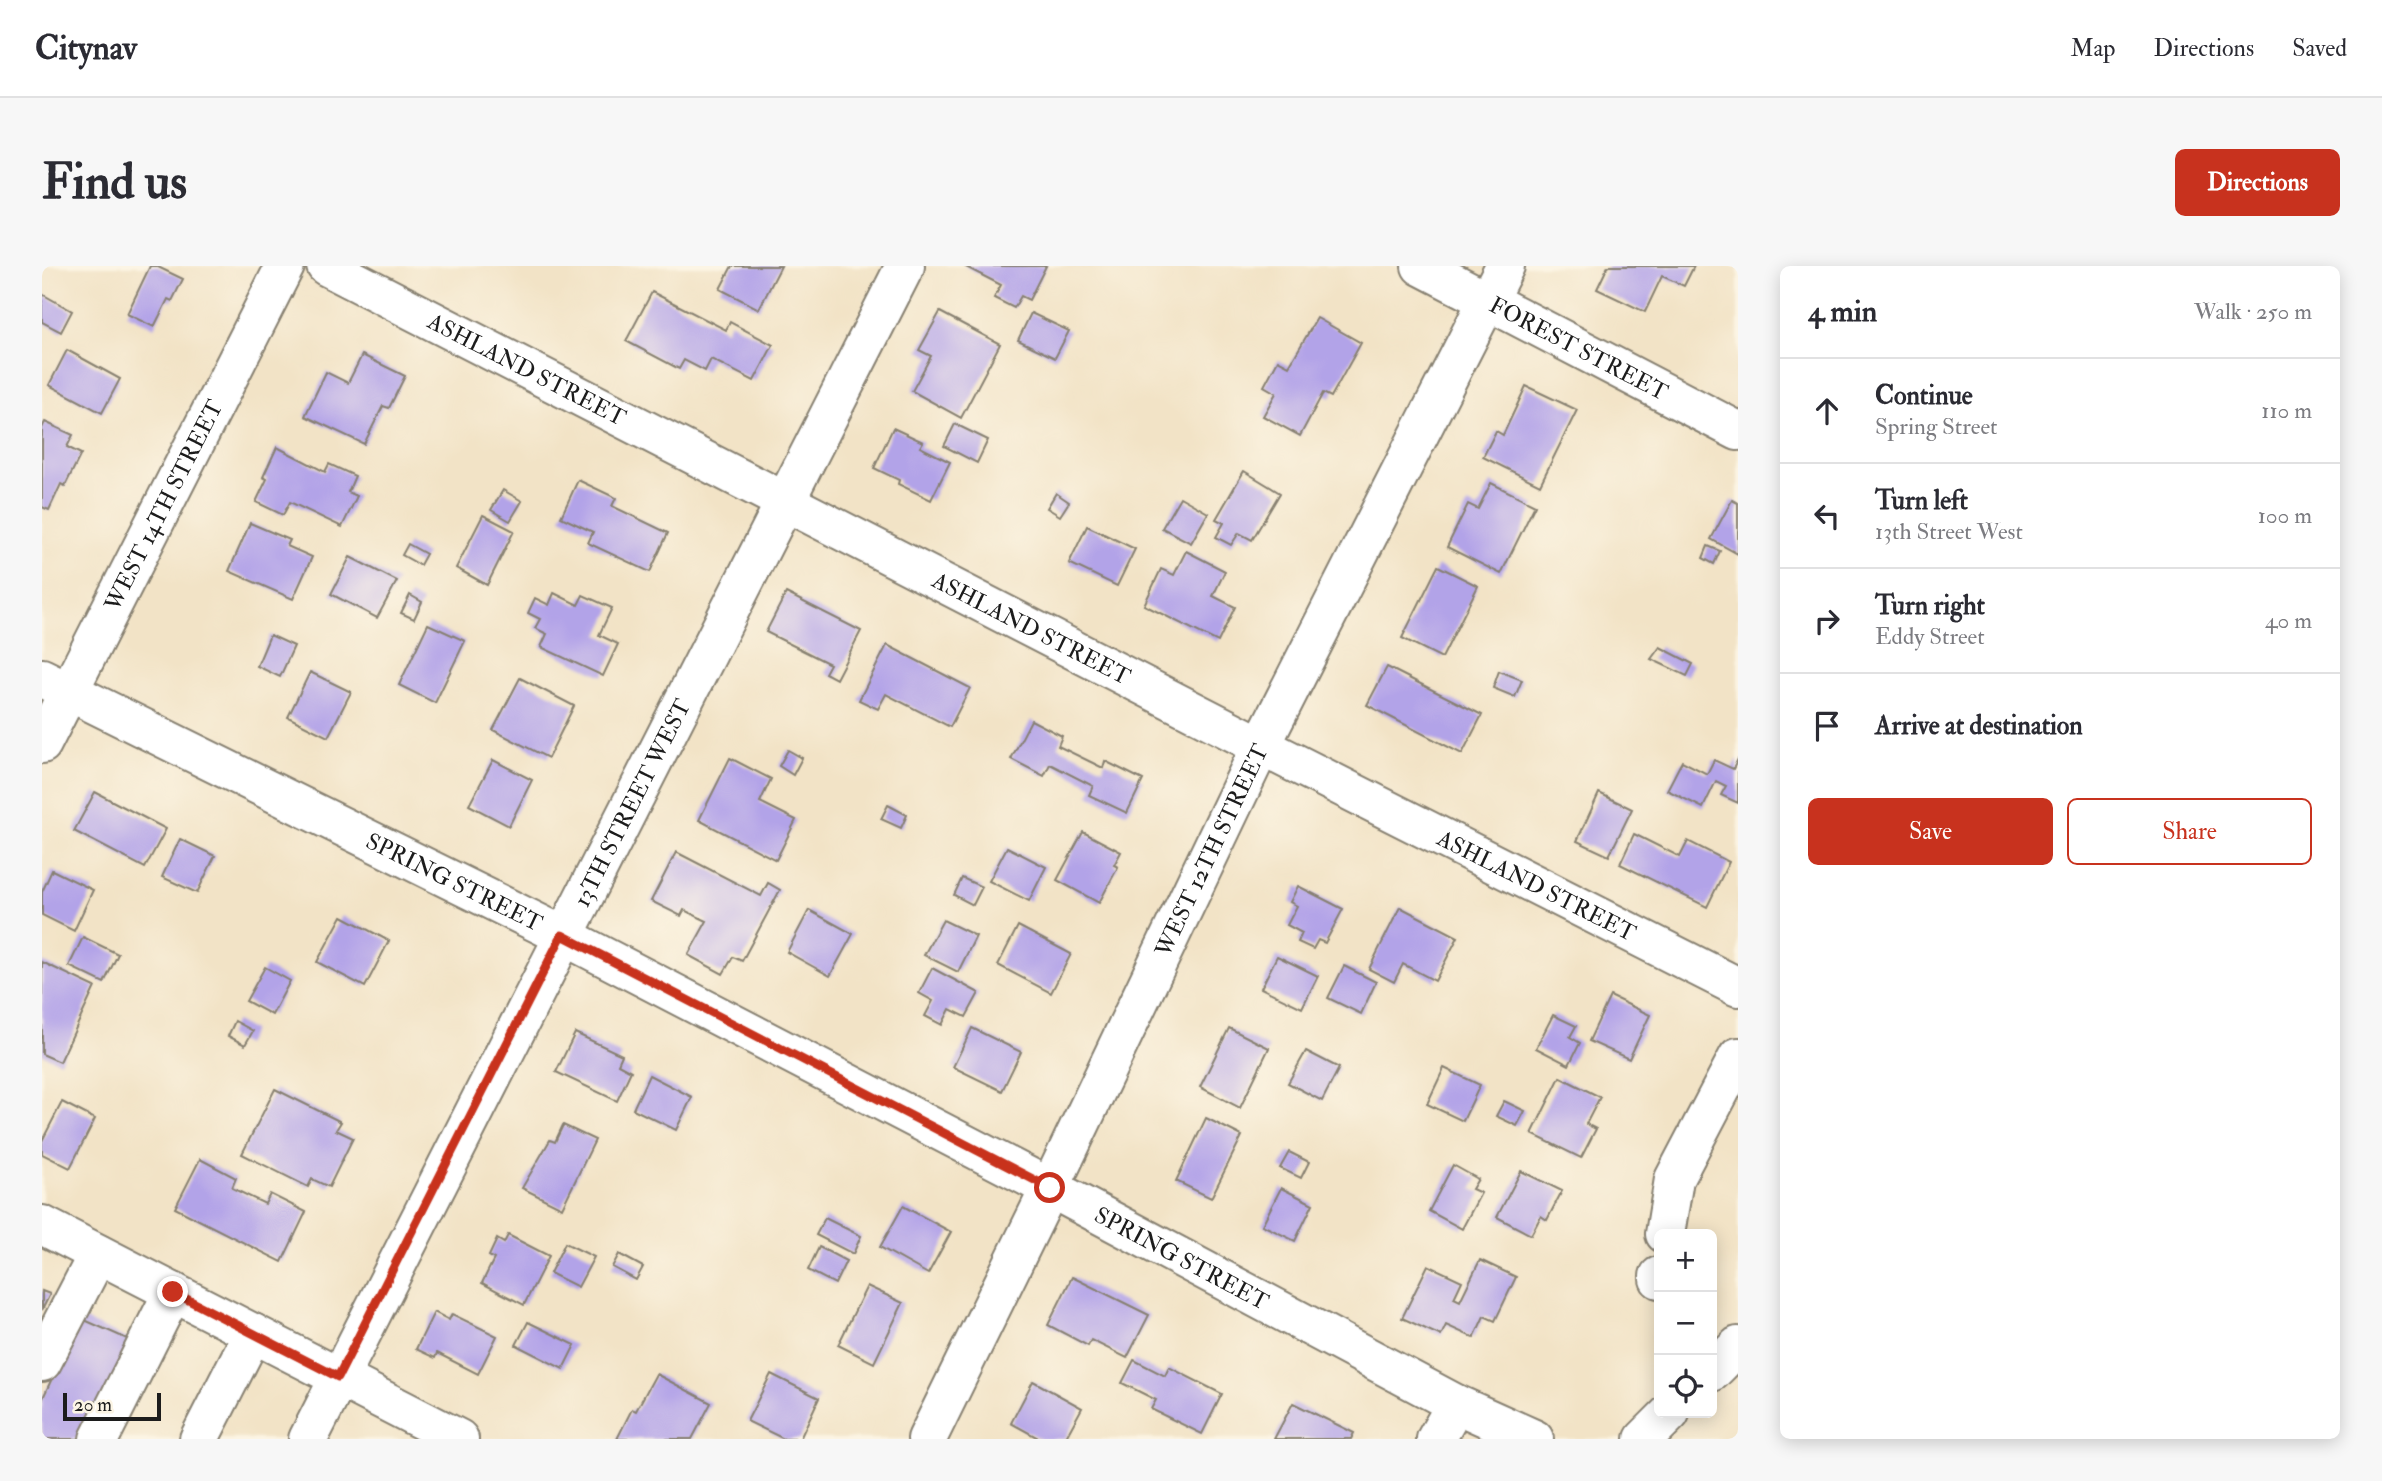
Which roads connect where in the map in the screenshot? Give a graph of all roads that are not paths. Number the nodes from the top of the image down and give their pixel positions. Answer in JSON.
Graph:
{"nodes":[{"id":1,"x":285,"y":266,"type":"edge"},
{"id":2,"x":326,"y":266,"type":"edge"},
{"id":3,"x":905,"y":266,"type":"edge"},
{"id":4,"x":1422,"y":266,"type":"edge"},
{"id":5,"x":1505,"y":266,"type":"edge"},
{"id":6,"x":1488,"y":301,"type":"junction"},
{"id":7,"x":1738,"y":431,"type":"edge"},
{"id":8,"x":784,"y":501,"type":"junction"},
{"id":9,"x":55,"y":685,"type":"edge"},
{"id":10,"x":42,"y":744,"type":"edge"},
{"id":11,"x":1261,"y":746,"type":"junction"},
{"id":12,"x":562,"y":935,"type":"junction"},
{"id":13,"x":1738,"y":987,"type":"edge"},
{"id":14,"x":1738,"y":1057,"type":"edge"},
{"id":15,"x":1050,"y":1188,"type":"junction"},
{"id":16,"x":42,"y":1225,"type":"edge"},
{"id":17,"x":1666,"y":1229,"type":"edge"},
{"id":18,"x":98,"y":1254,"type":"junction"},
{"id":19,"x":173,"y":1292,"type":"junction"},
{"id":20,"x":253,"y":1333,"type":"junction"},
{"id":21,"x":1738,"y":1346,"type":"edge"},
{"id":22,"x":42,"y":1362,"type":"edge"},
{"id":23,"x":1717,"y":1367,"type":"edge"},
{"id":24,"x":338,"y":1377,"type":"junction"},
{"id":25,"x":1456,"y":1404,"type":"junction"},
{"id":26,"x":1665,"y":1418,"type":"edge"},
{"id":27,"x":99,"y":1439,"type":"edge"},
{"id":28,"x":199,"y":1439,"type":"edge"},
{"id":29,"x":308,"y":1439,"type":"edge"},
{"id":30,"x":459,"y":1439,"type":"edge"},
{"id":31,"x":927,"y":1439,"type":"edge"},
{"id":32,"x":1436,"y":1439,"type":"edge"},
{"id":33,"x":1534,"y":1439,"type":"edge"},
{"id":34,"x":1644,"y":1439,"type":"edge"}],
"edges":[{"from":1,"to":9,"type":"main road","name":"WEST 14TH STREET"},
{"from":2,"to":8,"type":"main road","name":"ASHLAND STREET"},
{"from":3,"to":8,"type":"main road","name":"13TH STREET WEST"},
{"from":4,"to":6,"type":"main road","name":"FOREST STREET"},
{"from":5,"to":6,"type":"main road","name":"WEST 12TH STREET"},
{"from":6,"to":7,"type":"main road","name":"FOREST STREET"},
{"from":6,"to":11,"type":"main road","name":"WEST 12TH STREET"},
{"from":8,"to":11,"type":"main road","name":"ASHLAND STREET"},
{"from":8,"to":12,"type":"main road","name":"13TH STREET WEST"},
{"from":9,"to":10,"type":"main road","name":"WEST 14TH STREET"},
{"from":9,"to":12,"type":"main road","name":"SPRING STREET"},
{"from":11,"to":13,"type":"main road","name":"ASHLAND STREET"},
{"from":11,"to":15,"type":"main road","name":"WEST 12TH STREET"},
{"from":12,"to":15,"type":"main road","name":"SPRING STREET"},
{"from":12,"to":24,"type":"main road","name":"13TH STREET WEST"},
{"from":14,"to":17,"type":"main road"},
{"from":15,"to":25,"type":"main road","name":"SPRING STREET"},
{"from":15,"to":31,"type":"main road","name":"WEST 12TH STREET"},
{"from":16,"to":18,"type":"main road"},
{"from":18,"to":19,"type":"main road"},
{"from":18,"to":22,"type":"main road"},
{"from":19,"to":20,"type":"main road"},
{"from":19,"to":27,"type":"main road"},
{"from":20,"to":24,"type":"main road"},
{"from":20,"to":28,"type":"main road"},
{"from":21,"to":23,"type":"main road"},
{"from":24,"to":29,"type":"main road","name":"13TH STREET WEST"},
{"from":24,"to":30,"type":"main road"},
{"from":25,"to":32,"type":"main road"},
{"from":25,"to":33,"type":"main road","name":"SPRING STREET"},
{"from":26,"to":34,"type":"main road"}]}
